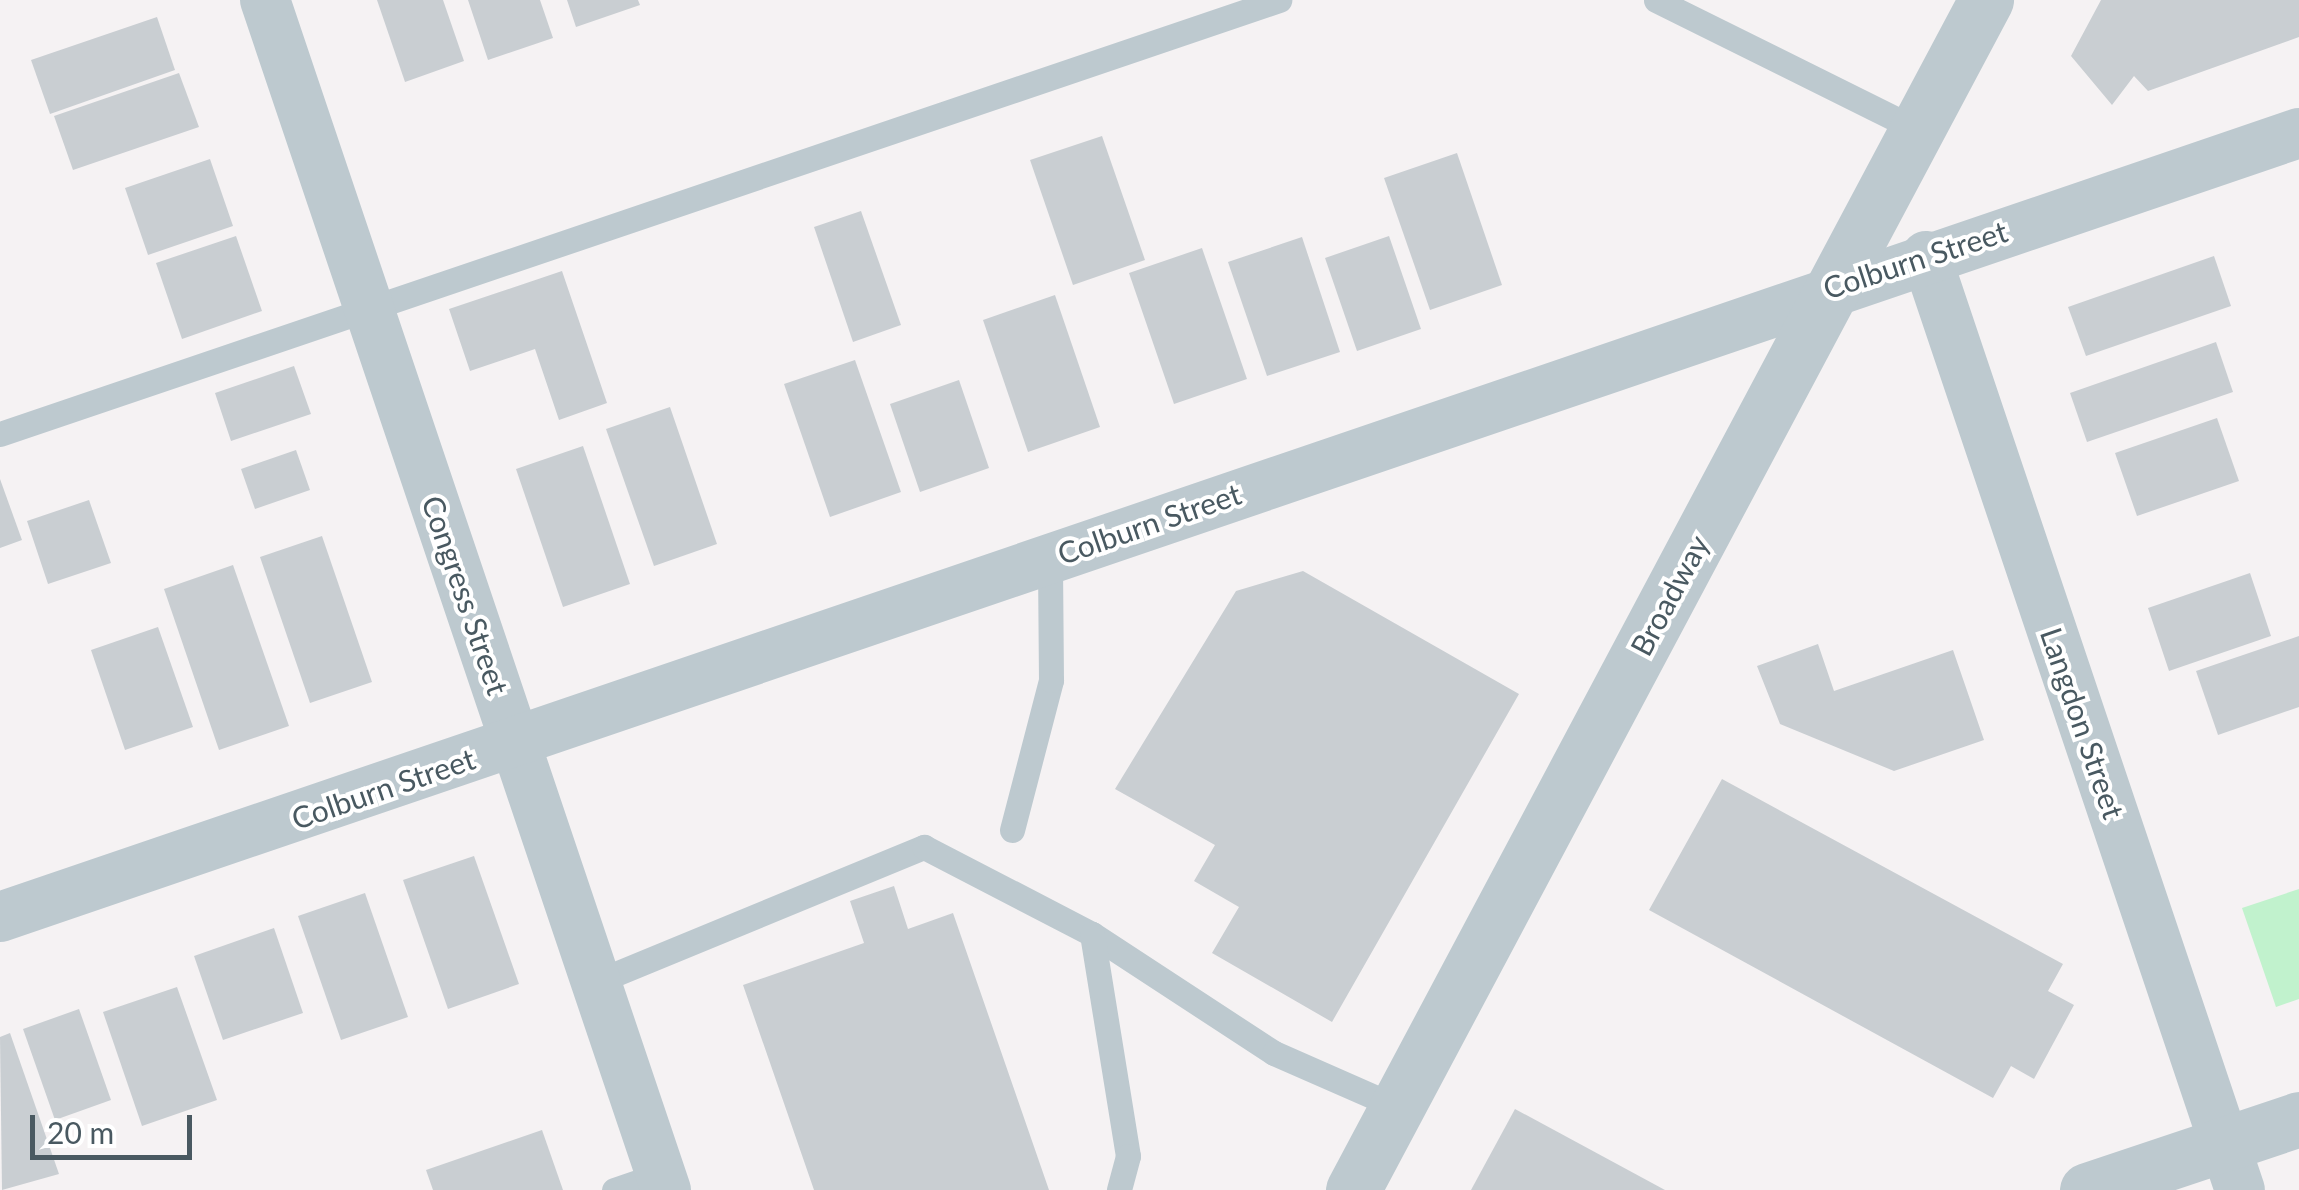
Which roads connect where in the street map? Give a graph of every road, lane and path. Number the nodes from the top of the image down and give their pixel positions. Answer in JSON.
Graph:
{"nodes":[{"id":1,"x":265,"y":0,"type":"edge"},
{"id":2,"x":1279,"y":0,"type":"edge"},
{"id":3,"x":1656,"y":0,"type":"edge"},
{"id":4,"x":1986,"y":0,"type":"edge"},
{"id":5,"x":1916,"y":129,"type":"junction"},
{"id":6,"x":2299,"y":133,"type":"edge"},
{"id":7,"x":1926,"y":256,"type":"junction"},
{"id":8,"x":1833,"y":286,"type":"junction"},
{"id":9,"x":369,"y":308,"type":"junction"},
{"id":10,"x":0,"y":434,"type":"edge"},
{"id":11,"x":1050,"y":557,"type":"junction"},
{"id":12,"x":516,"y":743,"type":"junction"},
{"id":13,"x":1012,"y":830,"type":"dead end"},
{"id":14,"x":0,"y":918,"type":"edge"},
{"id":15,"x":1092,"y":934,"type":"junction"},
{"id":16,"x":596,"y":982,"type":"junction"},
{"id":17,"x":1397,"y":1107,"type":"junction"},
{"id":18,"x":2299,"y":1118,"type":"edge"},
{"id":19,"x":2232,"y":1167,"type":"edge"},
{"id":20,"x":664,"y":1182,"type":"edge"},
{"id":21,"x":2098,"y":1188,"type":"edge"},
{"id":22,"x":614,"y":1190,"type":"edge"},
{"id":23,"x":1120,"y":1190,"type":"edge"},
{"id":24,"x":1353,"y":1190,"type":"edge"}],
"edges":[{"from":1,"to":9,"type":"street","name":"Congress Street"},
{"from":2,"to":9,"type":"lane"},
{"from":3,"to":5,"type":"lane"},
{"from":4,"to":5,"type":"street","name":"Broadway"},
{"from":5,"to":8,"type":"street","name":"Broadway"},
{"from":6,"to":7,"type":"street","name":"Colburn Street"},
{"from":7,"to":8,"type":"street","name":"Colburn Street"},
{"from":7,"to":19,"type":"street","name":"Langdon Street"},
{"from":8,"to":11,"type":"street","name":"Colburn Street"},
{"from":8,"to":17,"type":"street","name":"Broadway"},
{"from":9,"to":10,"type":"lane"},
{"from":9,"to":12,"type":"street","name":"Congress Street"},
{"from":11,"to":12,"type":"street","name":"Colburn Street"},
{"from":11,"to":13,"type":"lane"},
{"from":12,"to":14,"type":"street","name":"Colburn Street"},
{"from":12,"to":16,"type":"street","name":"Congress Street"},
{"from":15,"to":16,"type":"lane"},
{"from":15,"to":17,"type":"lane"},
{"from":15,"to":23,"type":"lane"},
{"from":16,"to":20,"type":"street","name":"Congress Street"},
{"from":17,"to":24,"type":"street","name":"Broadway"},
{"from":18,"to":19,"type":"street"},
{"from":19,"to":21,"type":"street"},
{"from":20,"to":22,"type":"lane"}]}
